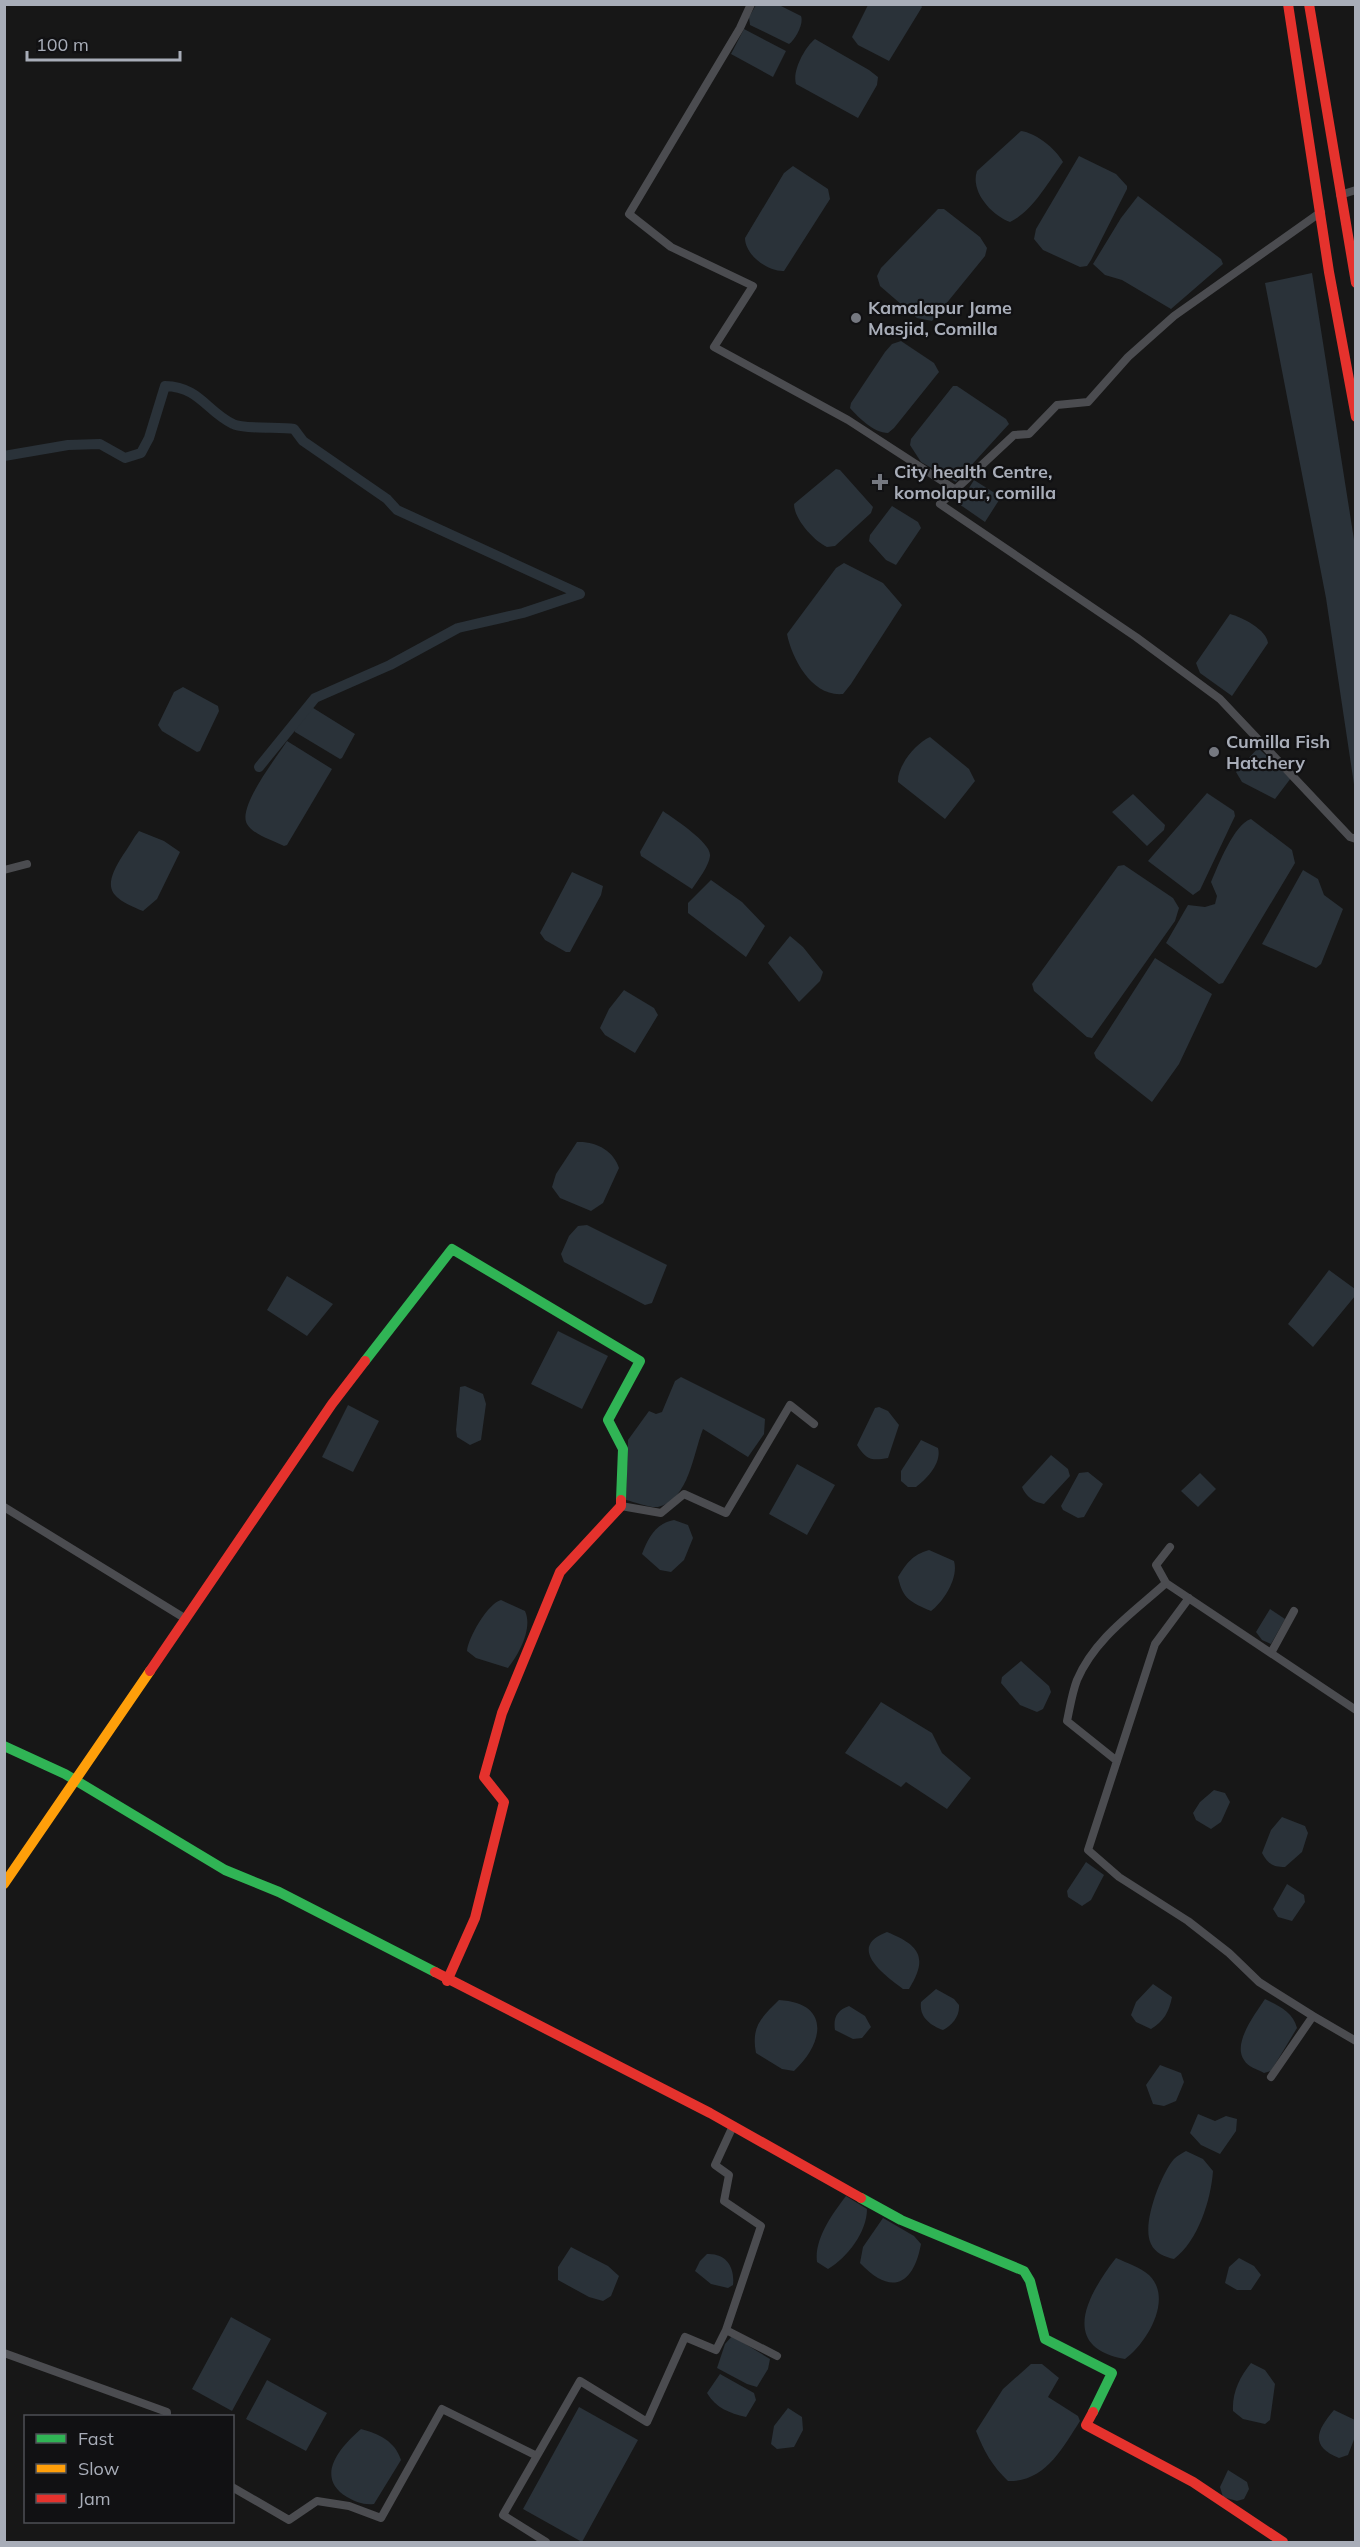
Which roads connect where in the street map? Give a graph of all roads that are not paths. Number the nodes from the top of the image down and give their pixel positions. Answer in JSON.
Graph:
{"nodes":[{"id":1,"x":751,"y":4,"type":"edge"},
{"id":2,"x":1288,"y":4,"type":"edge"},
{"id":3,"x":1309,"y":4,"type":"edge"},
{"id":4,"x":1356,"y":190,"type":"edge"},
{"id":5,"x":1340,"y":195,"type":"junction"},
{"id":6,"x":1321,"y":212,"type":"junction"},
{"id":7,"x":1356,"y":283,"type":"edge"},
{"id":8,"x":1356,"y":417,"type":"edge"},
{"id":9,"x":956,"y":490,"type":"junction"},
{"id":10,"x":1353,"y":838,"type":"edge"},
{"id":11,"x":27,"y":864,"type":"dead end"},
{"id":12,"x":4,"y":870,"type":"edge"},
{"id":13,"x":814,"y":1424,"type":"dead end"},
{"id":14,"x":4,"y":1506,"type":"edge"},
{"id":15,"x":621,"y":1506,"type":"junction"},
{"id":16,"x":1170,"y":1547,"type":"dead end"},
{"id":17,"x":1166,"y":1582,"type":"junction"},
{"id":18,"x":1190,"y":1598,"type":"junction"},
{"id":19,"x":1294,"y":1611,"type":"dead end"},
{"id":20,"x":186,"y":1619,"type":"junction"},
{"id":21,"x":1271,"y":1653,"type":"junction"},
{"id":22,"x":1356,"y":1710,"type":"edge"},
{"id":23,"x":4,"y":1746,"type":"edge"},
{"id":24,"x":1117,"y":1761,"type":"junction"},
{"id":25,"x":75,"y":1781,"type":"junction"},
{"id":26,"x":4,"y":1884,"type":"edge"},
{"id":27,"x":447,"y":1981,"type":"junction"},
{"id":28,"x":1313,"y":2016,"type":"junction"},
{"id":29,"x":1356,"y":2042,"type":"edge"},
{"id":30,"x":1271,"y":2077,"type":"dead end"},
{"id":31,"x":733,"y":2126,"type":"junction"},
{"id":32,"x":726,"y":2330,"type":"junction"},
{"id":33,"x":4,"y":2353,"type":"edge"},
{"id":34,"x":777,"y":2356,"type":"dead end"},
{"id":35,"x":167,"y":2415,"type":"edge"},
{"id":36,"x":536,"y":2455,"type":"junction"},
{"id":37,"x":234,"y":2488,"type":"edge"},
{"id":38,"x":546,"y":2542,"type":"edge"},
{"id":39,"x":1283,"y":2542,"type":"edge"}],
"edges":[{"from":1,"to":9,"type":"street"},
{"from":2,"to":6,"type":"main road"},
{"from":3,"to":5,"type":"main road"},
{"from":4,"to":5,"type":"street"},
{"from":5,"to":7,"type":"main road"},
{"from":6,"to":8,"type":"main road"},
{"from":6,"to":9,"type":"street"},
{"from":9,"to":10,"type":"street"},
{"from":11,"to":12,"type":"street"},
{"from":13,"to":15,"type":"street"},
{"from":14,"to":20,"type":"street"},
{"from":15,"to":20,"type":"main road"},
{"from":15,"to":27,"type":"main road"},
{"from":16,"to":17,"type":"street"},
{"from":17,"to":18,"type":"street"},
{"from":17,"to":24,"type":"street"},
{"from":18,"to":21,"type":"street"},
{"from":18,"to":24,"type":"street"},
{"from":19,"to":21,"type":"street"},
{"from":20,"to":25,"type":"main road"},
{"from":21,"to":22,"type":"street"},
{"from":23,"to":25,"type":"main road"},
{"from":24,"to":28,"type":"street"},
{"from":25,"to":26,"type":"main road"},
{"from":25,"to":27,"type":"main road"},
{"from":27,"to":31,"type":"main road"},
{"from":28,"to":29,"type":"street"},
{"from":28,"to":30,"type":"street"},
{"from":31,"to":32,"type":"street"},
{"from":31,"to":39,"type":"main road"},
{"from":32,"to":34,"type":"street"},
{"from":32,"to":36,"type":"street"},
{"from":33,"to":35,"type":"street"},
{"from":36,"to":37,"type":"street"},
{"from":36,"to":38,"type":"street"}]}
